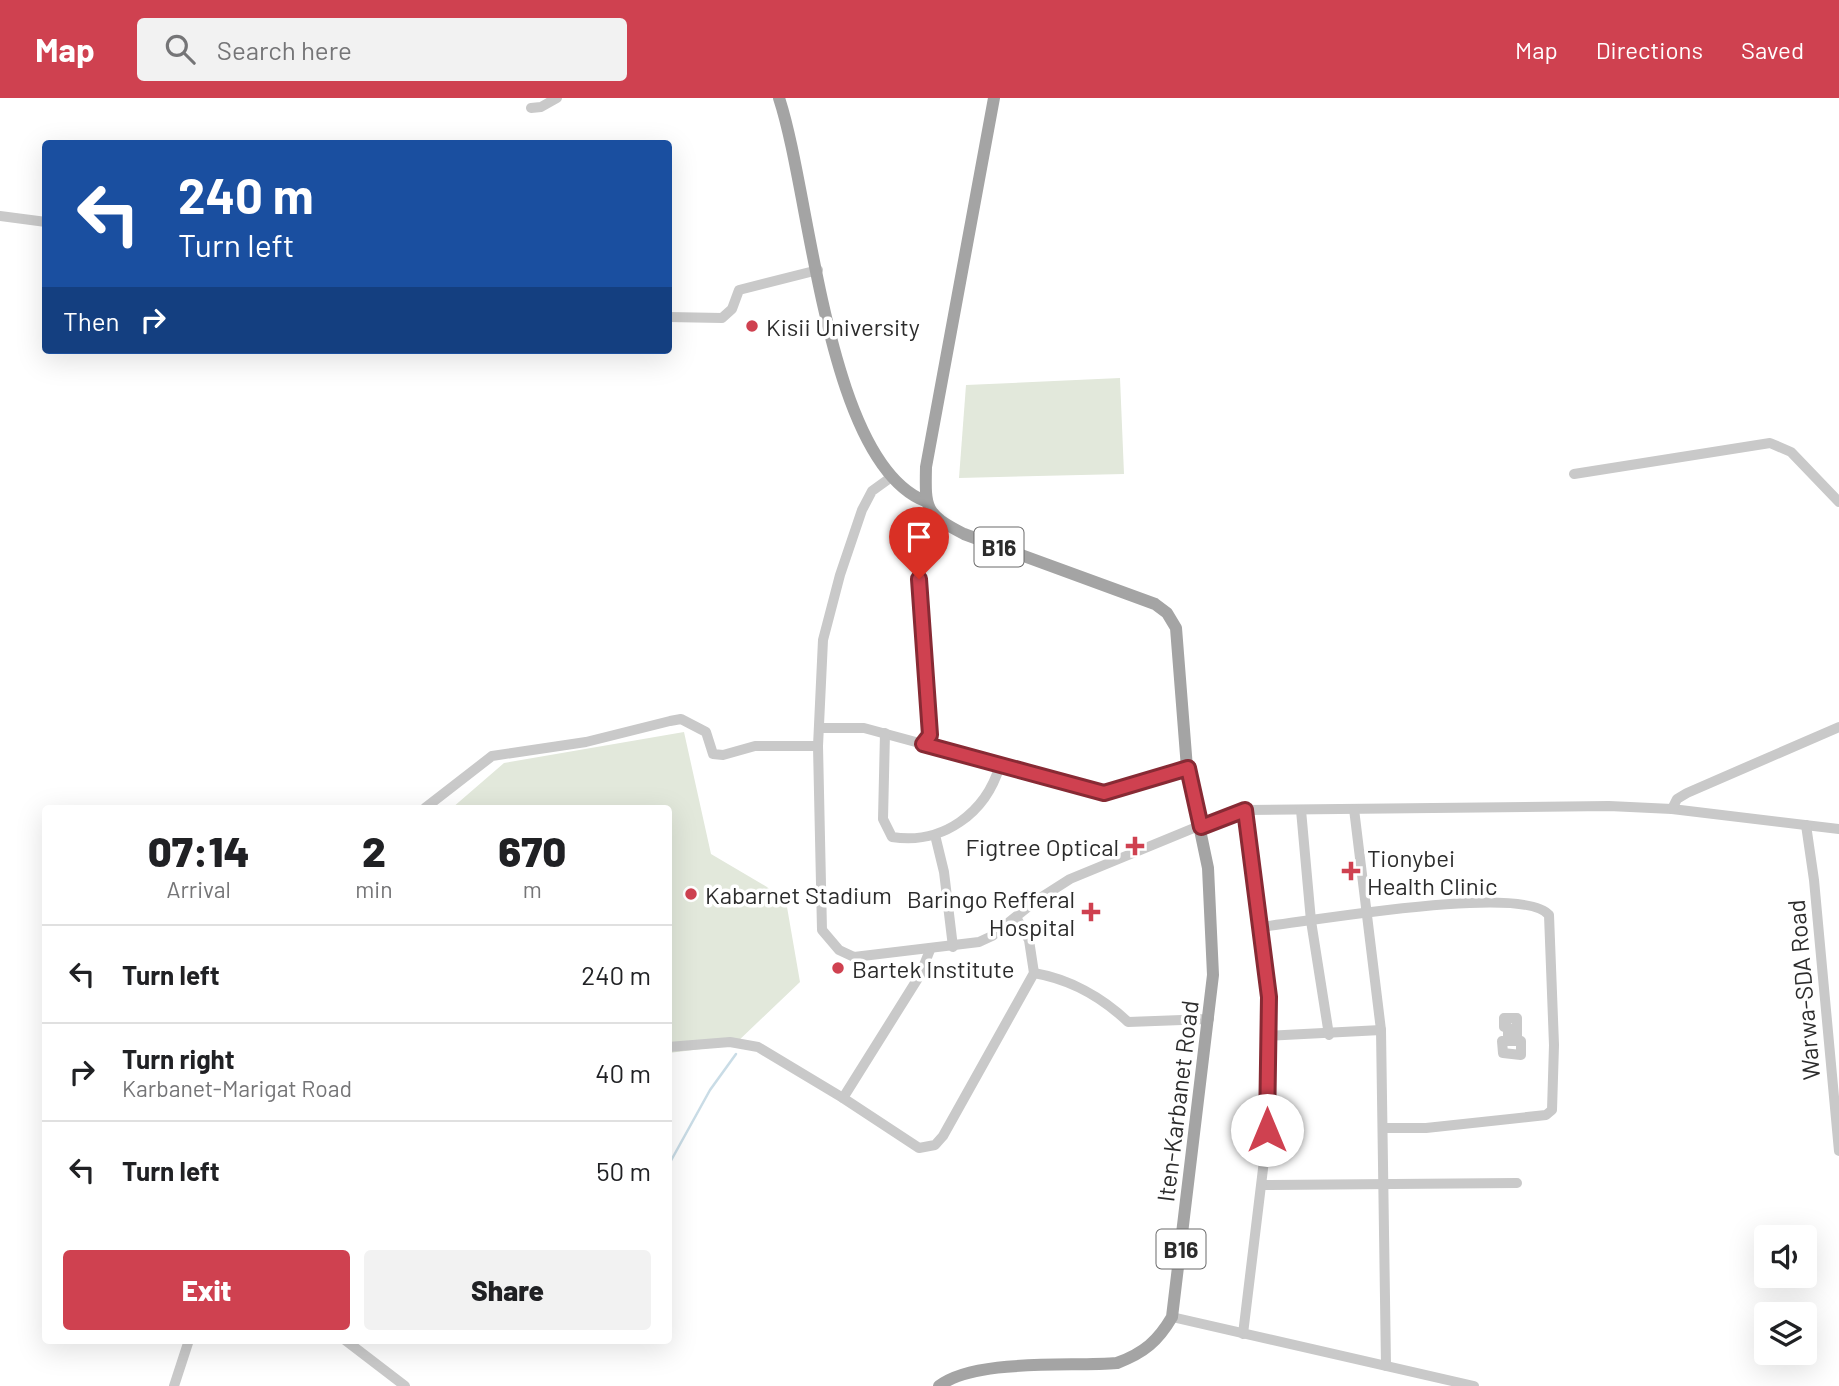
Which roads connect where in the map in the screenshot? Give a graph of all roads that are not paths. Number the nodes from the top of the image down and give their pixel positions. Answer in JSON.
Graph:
{"nodes":[{"id":1,"x":556,"y":98,"type":"edge"},
{"id":2,"x":779,"y":98,"type":"edge"},
{"id":3,"x":994,"y":98,"type":"edge"},
{"id":4,"x":531,"y":108,"type":"dead end"},
{"id":5,"x":0,"y":216,"type":"edge"},
{"id":6,"x":42,"y":221,"type":"edge"},
{"id":7,"x":818,"y":271,"type":"junction"},
{"id":8,"x":672,"y":317,"type":"edge"},
{"id":9,"x":1574,"y":474,"type":"dead end"},
{"id":10,"x":890,"y":478,"type":"junction"},
{"id":11,"x":925,"y":502,"type":"junction"},
{"id":12,"x":1839,"y":502,"type":"edge"},
{"id":13,"x":945,"y":524,"type":"junction"},
{"id":14,"x":1839,"y":727,"type":"edge"},
{"id":15,"x":820,"y":728,"type":"junction"},
{"id":16,"x":884,"y":733,"type":"junction"},
{"id":17,"x":923,"y":744,"type":"junction"},
{"id":18,"x":818,"y":746,"type":"junction"},
{"id":19,"x":1000,"y":765,"type":"junction"},
{"id":20,"x":1188,"y":768,"type":"junction"},
{"id":21,"x":429,"y":805,"type":"edge"},
{"id":22,"x":1354,"y":809,"type":"junction"},
{"id":23,"x":1672,"y":809,"type":"junction"},
{"id":24,"x":1245,"y":810,"type":"junction"},
{"id":25,"x":1301,"y":810,"type":"junction"},
{"id":26,"x":1806,"y":825,"type":"junction"},
{"id":27,"x":1201,"y":827,"type":"junction"},
{"id":28,"x":1839,"y":829,"type":"edge"},
{"id":29,"x":935,"y":835,"type":"junction"},
{"id":30,"x":1366,"y":912,"type":"junction"},
{"id":31,"x":1017,"y":919,"type":"junction"},
{"id":32,"x":1311,"y":921,"type":"junction"},
{"id":33,"x":1260,"y":927,"type":"junction"},
{"id":34,"x":953,"y":947,"type":"junction"},
{"id":35,"x":930,"y":950,"type":"junction"},
{"id":36,"x":1034,"y":973,"type":"junction"},
{"id":37,"x":1209,"y":1018,"type":"junction"},
{"id":38,"x":1381,"y":1030,"type":"junction"},
{"id":39,"x":1329,"y":1035,"type":"junction"},
{"id":40,"x":1267,"y":1036,"type":"junction"},
{"id":41,"x":672,"y":1047,"type":"edge"},
{"id":42,"x":843,"y":1098,"type":"junction"},
{"id":43,"x":1385,"y":1128,"type":"junction"},
{"id":44,"x":1839,"y":1151,"type":"edge"},
{"id":45,"x":1517,"y":1183,"type":"dead end"},
{"id":46,"x":1384,"y":1184,"type":"junction"},
{"id":47,"x":1262,"y":1185,"type":"junction"},
{"id":48,"x":1172,"y":1317,"type":"junction"},
{"id":49,"x":1243,"y":1334,"type":"junction"},
{"id":50,"x":188,"y":1344,"type":"edge"},
{"id":51,"x":350,"y":1344,"type":"edge"},
{"id":52,"x":1386,"y":1366,"type":"junction"},
{"id":53,"x":174,"y":1386,"type":"edge"},
{"id":54,"x":405,"y":1386,"type":"edge"},
{"id":55,"x":939,"y":1386,"type":"edge"},
{"id":56,"x":1474,"y":1386,"type":"edge"}],
"edges":[{"from":1,"to":4,"type":"street"},
{"from":2,"to":7,"type":"main road"},
{"from":3,"to":11,"type":"main road"},
{"from":5,"to":6,"type":"street"},
{"from":7,"to":8,"type":"street"},
{"from":7,"to":10,"type":"main road"},
{"from":9,"to":12,"type":"street"},
{"from":10,"to":11,"type":"main road"},
{"from":10,"to":15,"type":"street"},
{"from":11,"to":13,"type":"main road","number":"B16"},
{"from":13,"to":17,"type":"street"},
{"from":13,"to":20,"type":"main road","number":"B16"},
{"from":14,"to":23,"type":"street"},
{"from":15,"to":16,"type":"street"},
{"from":15,"to":18,"type":"street"},
{"from":16,"to":17,"type":"street"},
{"from":16,"to":29,"type":"street"},
{"from":17,"to":19,"type":"street"},
{"from":18,"to":21,"type":"street"},
{"from":18,"to":35,"type":"street"},
{"from":19,"to":20,"type":"street"},
{"from":19,"to":29,"type":"street"},
{"from":20,"to":27,"type":"main road","number":"B16"},
{"from":22,"to":23,"type":"street"},
{"from":22,"to":25,"type":"street"},
{"from":22,"to":30,"type":"street"},
{"from":23,"to":26,"type":"street"},
{"from":24,"to":25,"type":"street"},
{"from":24,"to":27,"type":"street"},
{"from":24,"to":33,"type":"street"},
{"from":25,"to":32,"type":"street"},
{"from":26,"to":28,"type":"street"},
{"from":26,"to":44,"type":"street","name":"Warwa-SDA Road"},
{"from":27,"to":31,"type":"street"},
{"from":27,"to":37,"type":"main road","name":"Iten-Karbanet Road","number":"B16"},
{"from":29,"to":34,"type":"street"},
{"from":30,"to":32,"type":"street"},
{"from":30,"to":38,"type":"street"},
{"from":30,"to":43,"type":"street"},
{"from":31,"to":34,"type":"street"},
{"from":31,"to":36,"type":"street"},
{"from":32,"to":33,"type":"street"},
{"from":32,"to":39,"type":"street"},
{"from":33,"to":40,"type":"street"},
{"from":34,"to":35,"type":"street"},
{"from":35,"to":42,"type":"street"},
{"from":36,"to":37,"type":"street"},
{"from":36,"to":42,"type":"street"},
{"from":37,"to":48,"type":"main road","name":"Iten-Karbanet Road","number":"B16"},
{"from":38,"to":39,"type":"street"},
{"from":38,"to":43,"type":"street"},
{"from":39,"to":40,"type":"street"},
{"from":40,"to":47,"type":"street"},
{"from":41,"to":42,"type":"street"},
{"from":43,"to":46,"type":"street"},
{"from":45,"to":46,"type":"street"},
{"from":46,"to":47,"type":"street"},
{"from":46,"to":52,"type":"street"},
{"from":47,"to":49,"type":"street"},
{"from":48,"to":49,"type":"street"},
{"from":48,"to":55,"type":"main road","name":"Iten-Karbanet Road","number":"B16"},
{"from":49,"to":52,"type":"street"},
{"from":50,"to":53,"type":"street"},
{"from":51,"to":54,"type":"street"},
{"from":52,"to":56,"type":"street"}]}
